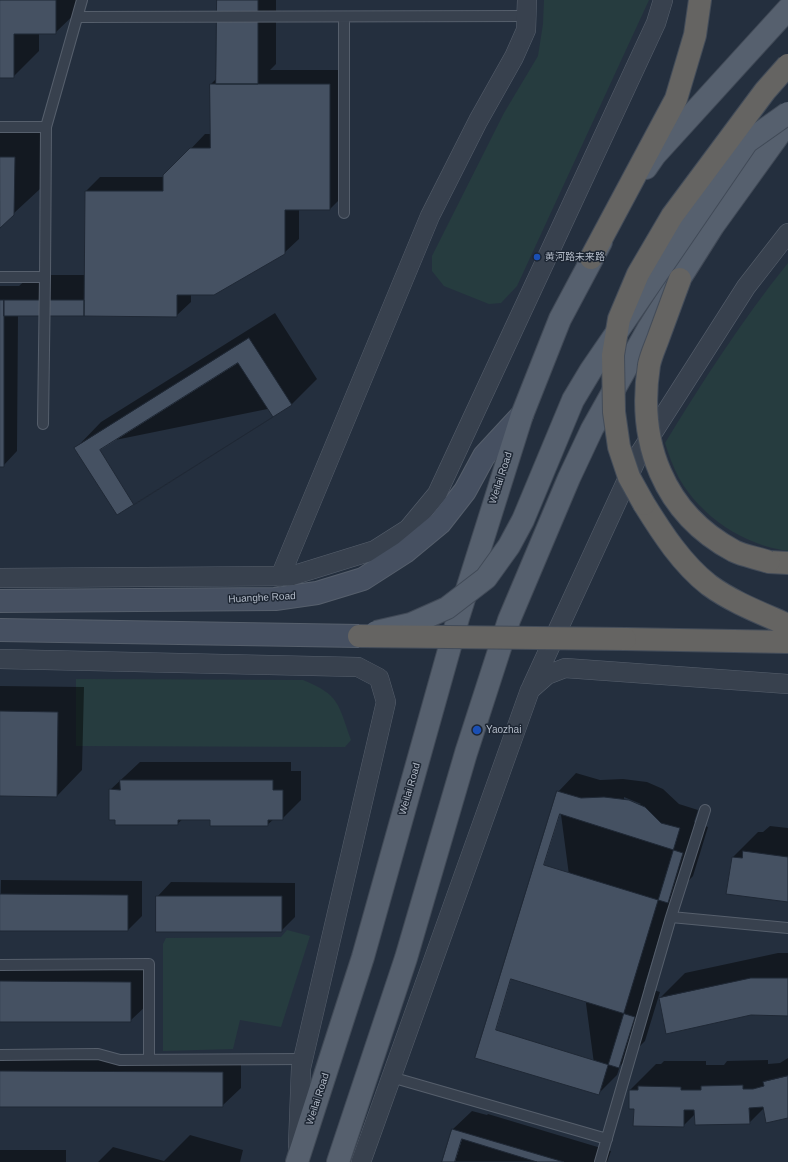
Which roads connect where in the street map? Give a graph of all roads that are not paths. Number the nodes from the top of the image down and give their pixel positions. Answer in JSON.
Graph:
{"nodes":[{"id":1,"x":82,"y":0,"type":"edge"},
{"id":2,"x":663,"y":0,"type":"edge"},
{"id":3,"x":700,"y":0,"type":"edge"},
{"id":4,"x":527,"y":8,"type":"edge"},
{"id":5,"x":788,"y":9,"type":"edge"},
{"id":6,"x":344,"y":16,"type":"junction"},
{"id":7,"x":78,"y":17,"type":"junction"},
{"id":8,"x":788,"y":65,"type":"edge"},
{"id":9,"x":788,"y":113,"type":"edge"},
{"id":10,"x":788,"y":122,"type":"edge"},
{"id":11,"x":0,"y":127,"type":"edge"},
{"id":12,"x":46,"y":128,"type":"junction"},
{"id":13,"x":344,"y":213,"type":"dead end"},
{"id":14,"x":788,"y":233,"type":"edge"},
{"id":15,"x":591,"y":258,"type":"junction"},
{"id":16,"x":0,"y":277,"type":"edge"},
{"id":17,"x":45,"y":277,"type":"junction"},
{"id":18,"x":680,"y":279,"type":"junction"},
{"id":19,"x":522,"y":415,"type":"junction"},
{"id":20,"x":43,"y":424,"type":"dead end"},
{"id":21,"x":778,"y":563,"type":"edge"},
{"id":22,"x":280,"y":576,"type":"junction"},
{"id":23,"x":0,"y":578,"type":"edge"},
{"id":24,"x":0,"y":600,"type":"edge"},
{"id":25,"x":788,"y":625,"type":"edge"},
{"id":26,"x":0,"y":630,"type":"edge"},
{"id":27,"x":359,"y":636,"type":"junction"},
{"id":28,"x":788,"y":642,"type":"edge"},
{"id":29,"x":0,"y":659,"type":"edge"},
{"id":30,"x":788,"y":684,"type":"edge"},
{"id":31,"x":530,"y":690,"type":"junction"},
{"id":32,"x":705,"y":810,"type":"dead end"},
{"id":33,"x":670,"y":917,"type":"junction"},
{"id":34,"x":788,"y":928,"type":"edge"},
{"id":35,"x":0,"y":965,"type":"edge"},
{"id":36,"x":0,"y":1055,"type":"edge"},
{"id":37,"x":303,"y":1059,"type":"junction"},
{"id":38,"x":149,"y":1060,"type":"junction"},
{"id":39,"x":391,"y":1077,"type":"junction"},
{"id":40,"x":607,"y":1138,"type":"junction"},
{"id":41,"x":297,"y":1162,"type":"edge"},
{"id":42,"x":338,"y":1162,"type":"edge"},
{"id":43,"x":361,"y":1162,"type":"edge"},
{"id":44,"x":600,"y":1162,"type":"edge"}],
"edges":[{"from":1,"to":7,"type":"lane"},
{"from":2,"to":22,"type":"street"},
{"from":3,"to":15,"type":"highway"},
{"from":4,"to":6,"type":"lane"},
{"from":4,"to":22,"type":"street"},
{"from":5,"to":15,"type":"main road","name":"Weilai Road"},
{"from":6,"to":7,"type":"lane"},
{"from":6,"to":13,"type":"lane"},
{"from":7,"to":12,"type":"lane"},
{"from":8,"to":25,"type":"highway","bridge":true},
{"from":9,"to":27,"type":"main road","bridge":true},
{"from":10,"to":18,"type":"main road"},
{"from":11,"to":12,"type":"lane"},
{"from":12,"to":17,"type":"lane"},
{"from":14,"to":31,"type":"street"},
{"from":15,"to":19,"type":"main road","name":"Weilai Road"},
{"from":16,"to":17,"type":"lane"},
{"from":17,"to":20,"type":"lane"},
{"from":18,"to":21,"type":"highway","bridge":true},
{"from":18,"to":42,"type":"main road","bridge":true},
{"from":19,"to":24,"type":"main road","name":"Huanghe Road"},
{"from":19,"to":41,"type":"main road","name":"Weilai Road"},
{"from":22,"to":23,"type":"street"},
{"from":26,"to":27,"type":"main road"},
{"from":27,"to":28,"type":"highway","bridge":true},
{"from":29,"to":37,"type":"street"},
{"from":30,"to":31,"type":"street"},
{"from":31,"to":39,"type":"street"},
{"from":32,"to":33,"type":"lane"},
{"from":33,"to":34,"type":"lane"},
{"from":33,"to":40,"type":"lane"},
{"from":35,"to":38,"type":"lane"},
{"from":36,"to":38,"type":"lane"},
{"from":37,"to":38,"type":"lane"},
{"from":37,"to":41,"type":"street"},
{"from":39,"to":40,"type":"lane"},
{"from":39,"to":43,"type":"street"},
{"from":40,"to":44,"type":"lane"}]}
